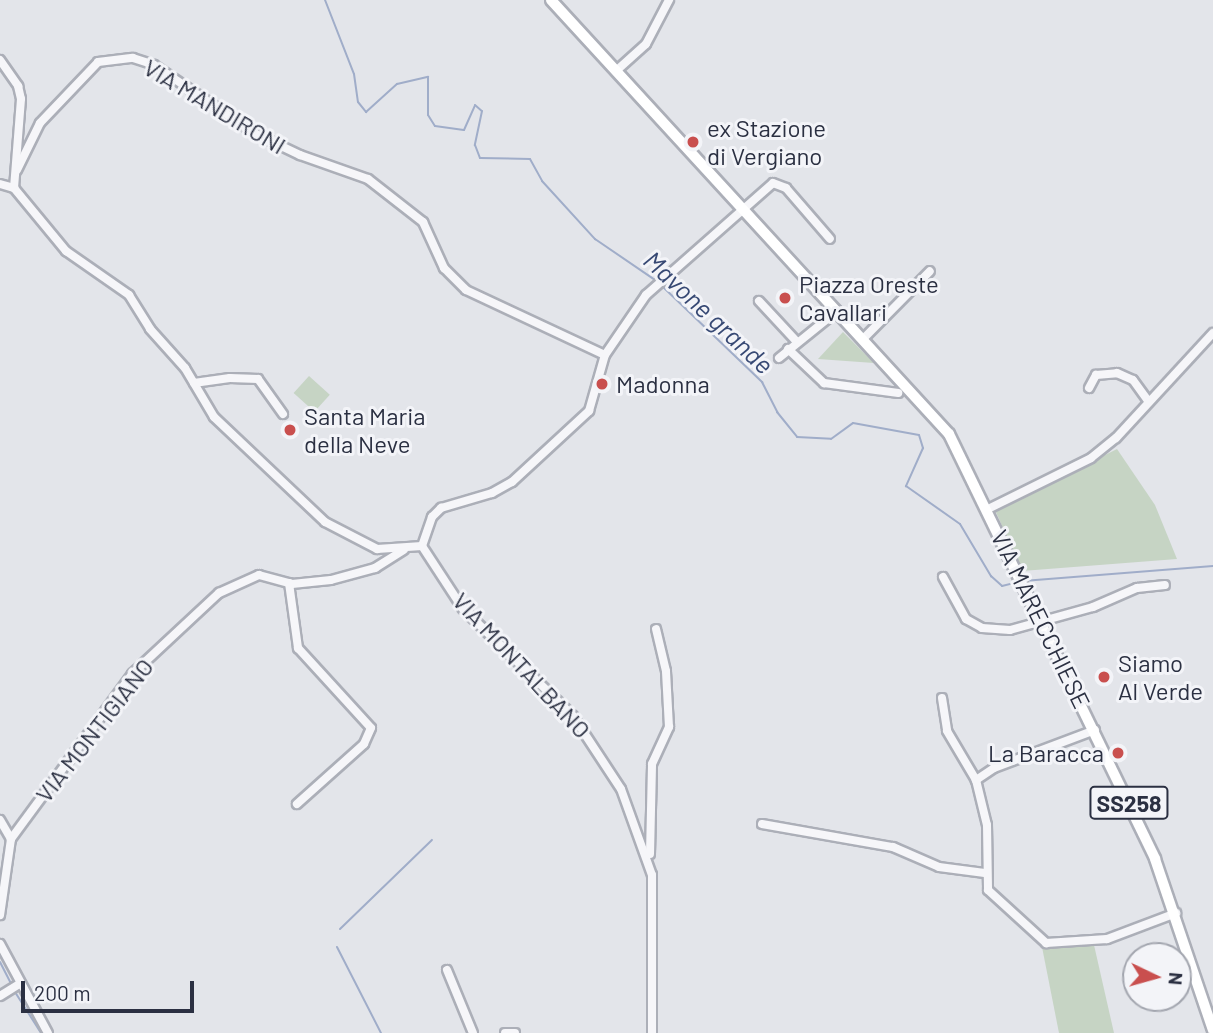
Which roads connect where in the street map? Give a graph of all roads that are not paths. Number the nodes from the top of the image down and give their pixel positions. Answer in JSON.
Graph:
{"nodes":[{"id":1,"x":551,"y":0,"type":"edge"},
{"id":2,"x":668,"y":0,"type":"edge"},
{"id":3,"x":0,"y":60,"type":"edge"},
{"id":4,"x":616,"y":71,"type":"junction"},
{"id":5,"x":22,"y":133,"type":"junction"},
{"id":6,"x":32,"y":136,"type":"junction"},
{"id":7,"x":17,"y":170,"type":"junction"},
{"id":8,"x":0,"y":184,"type":"edge"},
{"id":9,"x":14,"y":188,"type":"junction"},
{"id":10,"x":745,"y":210,"type":"junction"},
{"id":11,"x":830,"y":239,"type":"dead end"},
{"id":12,"x":930,"y":271,"type":"dead end"},
{"id":13,"x":759,"y":302,"type":"dead end"},
{"id":14,"x":834,"y":309,"type":"junction"},
{"id":15,"x":1213,"y":333,"type":"edge"},
{"id":16,"x":863,"y":339,"type":"junction"},
{"id":17,"x":797,"y":342,"type":"junction"},
{"id":18,"x":788,"y":349,"type":"junction"},
{"id":19,"x":605,"y":355,"type":"junction"},
{"id":20,"x":779,"y":358,"type":"dead end"},
{"id":21,"x":194,"y":383,"type":"junction"},
{"id":22,"x":1089,"y":388,"type":"dead end"},
{"id":23,"x":898,"y":393,"type":"dead end"},
{"id":24,"x":1149,"y":402,"type":"junction"},
{"id":25,"x":283,"y":414,"type":"dead end"},
{"id":26,"x":988,"y":509,"type":"junction"},
{"id":27,"x":422,"y":546,"type":"junction"},
{"id":28,"x":407,"y":549,"type":"junction"},
{"id":29,"x":943,"y":577,"type":"dead end"},
{"id":30,"x":289,"y":583,"type":"junction"},
{"id":31,"x":1166,"y":585,"type":"dead end"},
{"id":32,"x":1042,"y":621,"type":"junction"},
{"id":33,"x":656,"y":629,"type":"dead end"},
{"id":34,"x":942,"y":698,"type":"dead end"},
{"id":35,"x":1095,"y":730,"type":"junction"},
{"id":36,"x":976,"y":780,"type":"junction"},
{"id":37,"x":297,"y":804,"type":"dead end"},
{"id":38,"x":0,"y":820,"type":"edge"},
{"id":39,"x":762,"y":824,"type":"dead end"},
{"id":40,"x":11,"y":839,"type":"junction"},
{"id":41,"x":650,"y":864,"type":"junction"},
{"id":42,"x":985,"y":873,"type":"junction"},
{"id":43,"x":1176,"y":913,"type":"junction"},
{"id":44,"x":0,"y":915,"type":"edge"},
{"id":45,"x":0,"y":944,"type":"edge"},
{"id":46,"x":447,"y":970,"type":"dead end"},
{"id":47,"x":19,"y":984,"type":"junction"},
{"id":48,"x":0,"y":996,"type":"edge"},
{"id":49,"x":1213,"y":1030,"type":"edge"},
{"id":50,"x":48,"y":1033,"type":"edge"},
{"id":51,"x":473,"y":1033,"type":"edge"},
{"id":52,"x":505,"y":1033,"type":"edge"},
{"id":53,"x":515,"y":1033,"type":"edge"},
{"id":54,"x":652,"y":1033,"type":"edge"}],
"edges":[{"from":1,"to":4,"type":"main road","name":"VIA MARECCHIESE","number":"SS258"},
{"from":2,"to":4,"type":"street"},
{"from":3,"to":5,"type":"street"},
{"from":4,"to":10,"type":"main road","name":"VIA MARECCHIESE","number":"SS258"},
{"from":5,"to":6,"type":"street"},
{"from":5,"to":7,"type":"street"},
{"from":6,"to":7,"type":"street","name":"VIA MANDIRONI"},
{"from":6,"to":19,"type":"street","name":"VIA MANDIRONI"},
{"from":7,"to":9,"type":"street"},
{"from":8,"to":9,"type":"street"},
{"from":9,"to":21,"type":"street"},
{"from":10,"to":11,"type":"street"},
{"from":10,"to":14,"type":"main road","name":"VIA MARECCHIESE","number":"SS258"},
{"from":10,"to":19,"type":"street"},
{"from":12,"to":16,"type":"street"},
{"from":13,"to":17,"type":"street"},
{"from":14,"to":16,"type":"main road","name":"VIA MARECCHIESE","number":"SS258"},
{"from":14,"to":17,"type":"street"},
{"from":15,"to":24,"type":"street","name":"VIA MARECCHIESE"},
{"from":16,"to":26,"type":"main road","name":"VIA MARECCHIESE","number":"SS258"},
{"from":17,"to":18,"type":"street"},
{"from":18,"to":20,"type":"street"},
{"from":18,"to":23,"type":"street"},
{"from":19,"to":27,"type":"street"},
{"from":21,"to":25,"type":"street"},
{"from":21,"to":28,"type":"street"},
{"from":22,"to":24,"type":"street"},
{"from":24,"to":26,"type":"street","name":"VIA MARECCHIESE"},
{"from":26,"to":32,"type":"main road","name":"VIA MARECCHIESE","number":"SS258"},
{"from":27,"to":28,"type":"street"},
{"from":27,"to":41,"type":"street","name":"VIA MONTALBANO"},
{"from":28,"to":30,"type":"street","name":"VIA MONTIGIANO"},
{"from":29,"to":32,"type":"street"},
{"from":30,"to":37,"type":"street"},
{"from":30,"to":40,"type":"street","name":"VIA MONTIGIANO"},
{"from":31,"to":32,"type":"street"},
{"from":32,"to":35,"type":"main road","name":"VIA MARECCHIESE","number":"SS258"},
{"from":33,"to":41,"type":"street","name":"VIA MONTALBANO"},
{"from":34,"to":36,"type":"street"},
{"from":35,"to":36,"type":"street","name":"VIA MARECCHIESE"},
{"from":35,"to":43,"type":"main road","name":"VIA MARECCHIESE","number":"SS258"},
{"from":36,"to":42,"type":"street"},
{"from":38,"to":40,"type":"street"},
{"from":39,"to":42,"type":"street"},
{"from":40,"to":44,"type":"street"},
{"from":41,"to":54,"type":"street","name":"VIA MONTALBANO"},
{"from":42,"to":43,"type":"street"},
{"from":43,"to":49,"type":"main road","name":"VIA MARECCHIESE","number":"SS258"},
{"from":45,"to":47,"type":"street"},
{"from":46,"to":51,"type":"street"},
{"from":47,"to":48,"type":"street"},
{"from":47,"to":50,"type":"street"},
{"from":52,"to":53,"type":"street"}]}
